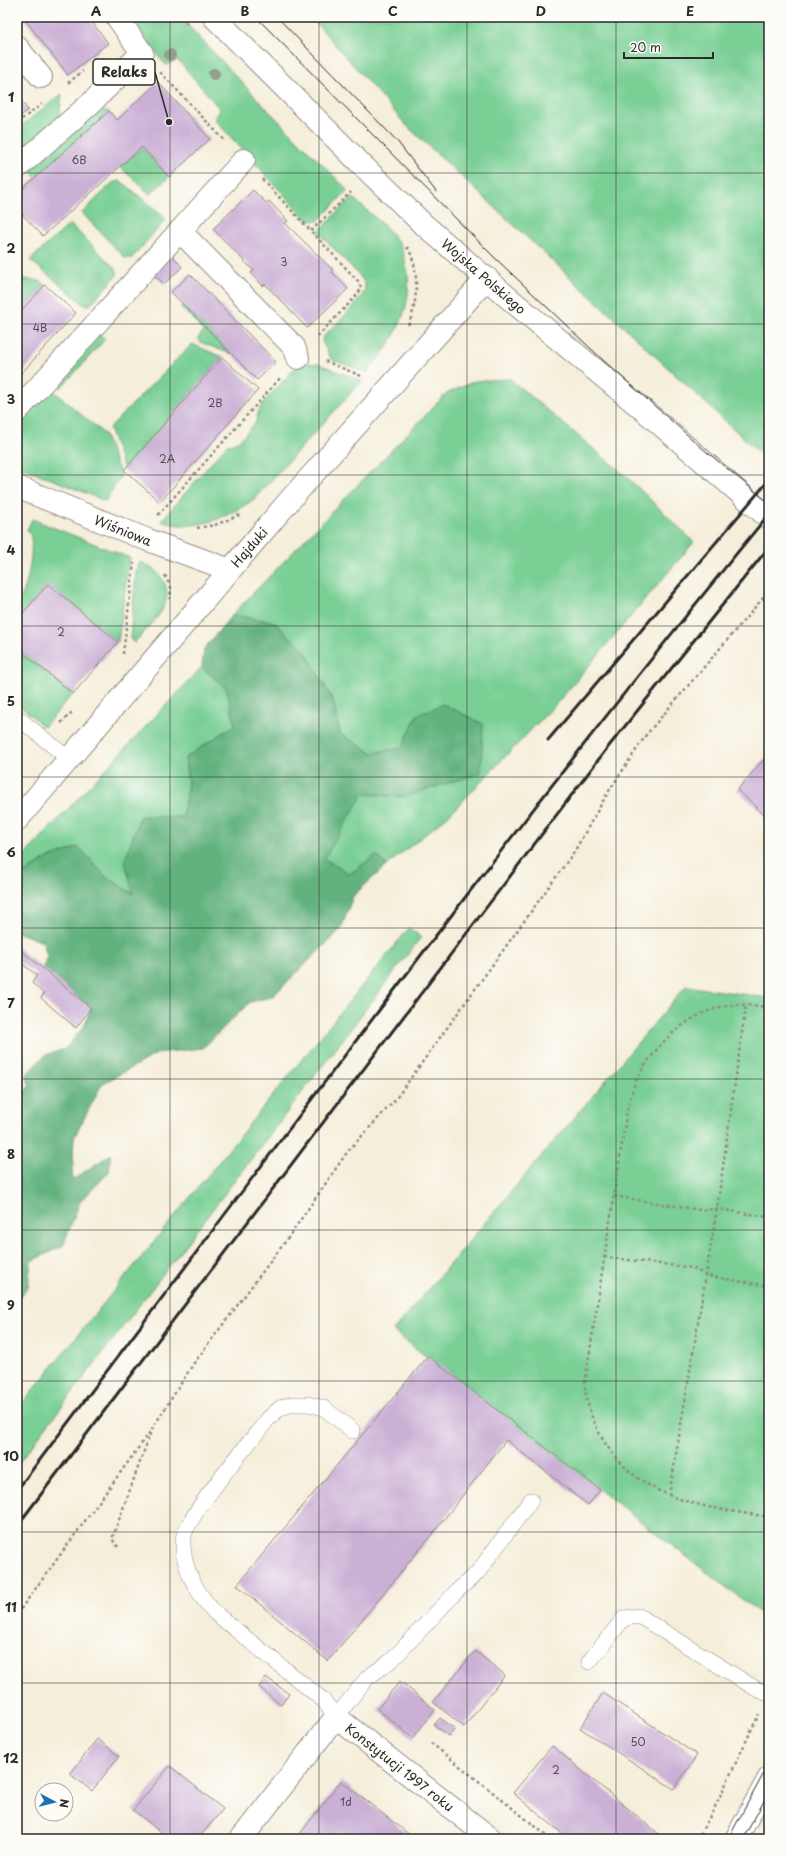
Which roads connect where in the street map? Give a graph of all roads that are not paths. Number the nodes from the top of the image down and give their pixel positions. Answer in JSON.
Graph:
{"nodes":[{"id":1,"x":117,"y":17,"type":"edge"},
{"id":2,"x":214,"y":17,"type":"edge"},
{"id":3,"x":17,"y":47,"type":"edge"},
{"id":4,"x":41,"y":77,"type":"dead end"},
{"id":5,"x":244,"y":160,"type":"dead end"},
{"id":6,"x":17,"y":168,"type":"edge"},
{"id":7,"x":180,"y":231,"type":"junction"},
{"id":8,"x":487,"y":278,"type":"junction"},
{"id":9,"x":298,"y":358,"type":"dead end"},
{"id":10,"x":17,"y":411,"type":"edge"},
{"id":11,"x":17,"y":488,"type":"edge"},
{"id":12,"x":769,"y":518,"type":"edge"},
{"id":13,"x":230,"y":570,"type":"junction"},
{"id":14,"x":17,"y":717,"type":"edge"},
{"id":15,"x":69,"y":759,"type":"junction"},
{"id":16,"x":17,"y":820,"type":"edge"},
{"id":17,"x":353,"y":1430,"type":"dead end"},
{"id":18,"x":531,"y":1500,"type":"dead end"},
{"id":19,"x":589,"y":1662,"type":"dead end"},
{"id":20,"x":768,"y":1694,"type":"edge"},
{"id":21,"x":336,"y":1717,"type":"junction"},
{"id":22,"x":769,"y":1778,"type":"edge"},
{"id":23,"x":241,"y":1839,"type":"edge"},
{"id":24,"x":491,"y":1839,"type":"edge"},
{"id":25,"x":736,"y":1839,"type":"edge"}],
"edges":[{"from":1,"to":6,"type":"street"},
{"from":2,"to":8,"type":"street","name":"Wojska Polskiego"},
{"from":3,"to":4,"type":"street"},
{"from":5,"to":7,"type":"street"},
{"from":7,"to":9,"type":"street"},
{"from":7,"to":10,"type":"street"},
{"from":8,"to":12,"type":"street","name":"Wojska Polskiego"},
{"from":8,"to":13,"type":"street","name":"Hajduki"},
{"from":11,"to":13,"type":"street","name":"Wiśniowa"},
{"from":13,"to":15,"type":"street","name":"Hajduki"},
{"from":14,"to":15,"type":"lane"},
{"from":15,"to":16,"type":"street","name":"Hajduki"},
{"from":17,"to":21,"type":"lane"},
{"from":18,"to":21,"type":"lane"},
{"from":19,"to":20,"type":"lane"},
{"from":21,"to":23,"type":"street","name":"Konstytucji 1997 roku"},
{"from":21,"to":24,"type":"street","name":"Konstytucji 1997 roku"},
{"from":22,"to":25,"type":"street"}]}
